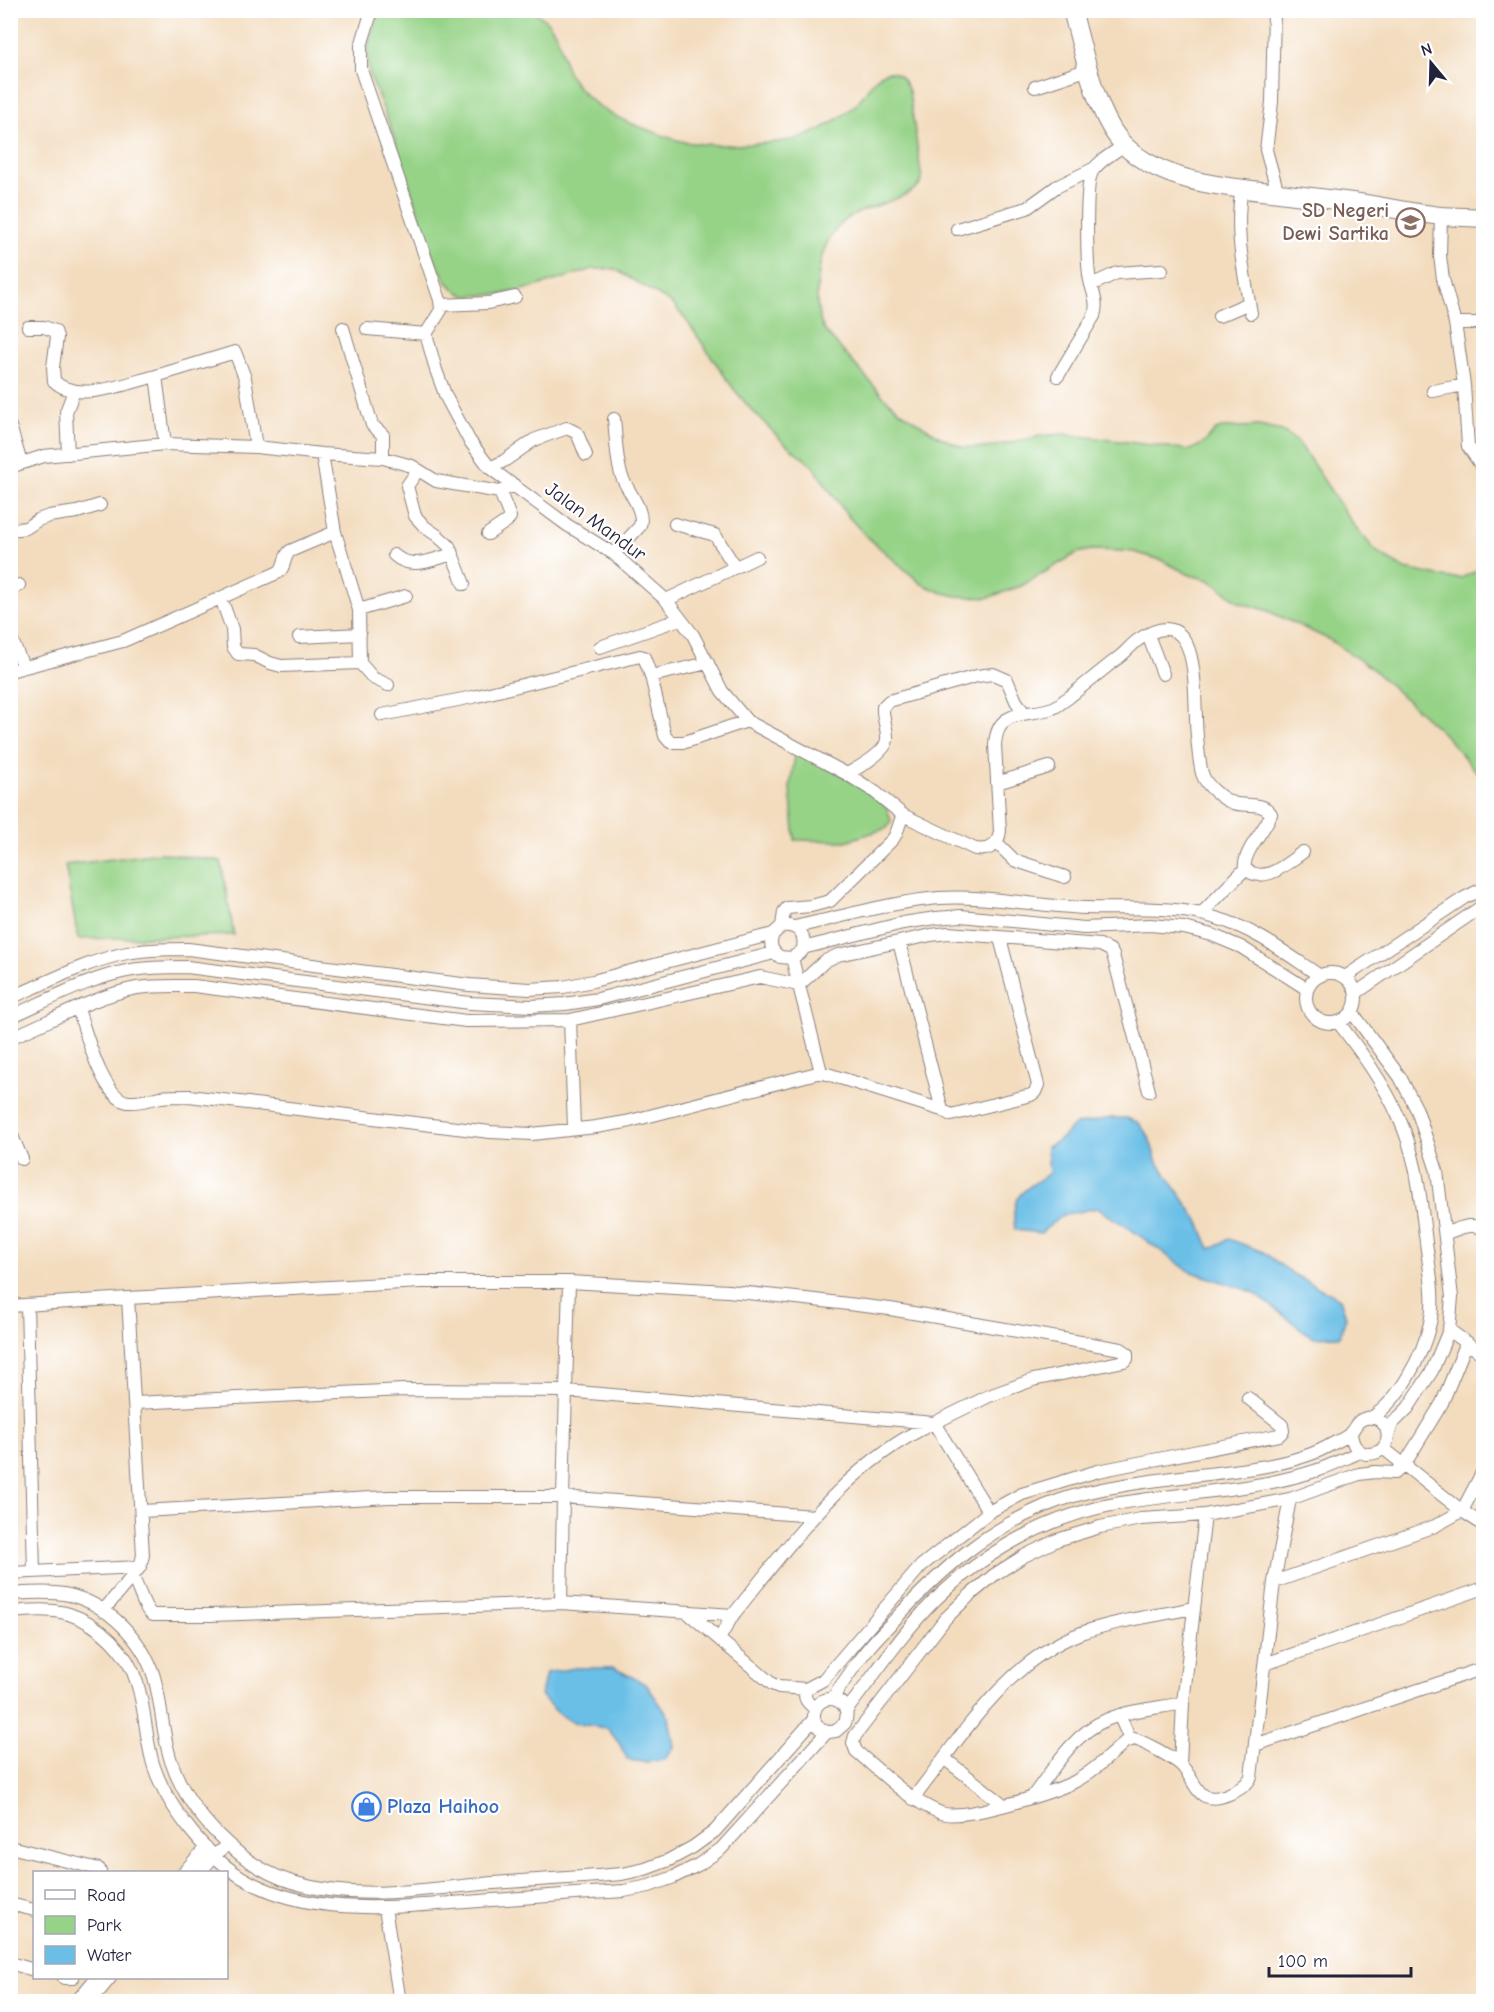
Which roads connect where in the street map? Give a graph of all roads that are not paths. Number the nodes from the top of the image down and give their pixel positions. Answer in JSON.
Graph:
{"nodes":[{"id":1,"x":372,"y":10,"type":"edge"},
{"id":2,"x":1072,"y":10,"type":"edge"},
{"id":3,"x":1274,"y":10,"type":"edge"},
{"id":4,"x":1089,"y":69,"type":"junction"},
{"id":5,"x":1035,"y":87,"type":"dead end"},
{"id":6,"x":1124,"y":145,"type":"junction"},
{"id":7,"x":1095,"y":168,"type":"junction"},
{"id":8,"x":1242,"y":189,"type":"junction"},
{"id":9,"x":1278,"y":193,"type":"junction"},
{"id":10,"x":1441,"y":216,"type":"junction"},
{"id":11,"x":1484,"y":218,"type":"edge"},
{"id":12,"x":957,"y":229,"type":"dead end"},
{"id":13,"x":1162,"y":270,"type":"dead end"},
{"id":14,"x":1091,"y":285,"type":"junction"},
{"id":15,"x":515,"y":297,"type":"dead end"},
{"id":16,"x":441,"y":305,"type":"junction"},
{"id":17,"x":1219,"y":316,"type":"dead end"},
{"id":18,"x":1455,"y":323,"type":"junction"},
{"id":19,"x":1484,"y":323,"type":"edge"},
{"id":20,"x":28,"y":327,"type":"dead end"},
{"id":21,"x":343,"y":328,"type":"dead end"},
{"id":22,"x":367,"y":329,"type":"dead end"},
{"id":23,"x":426,"y":334,"type":"junction"},
{"id":24,"x":156,"y":376,"type":"junction"},
{"id":25,"x":1058,"y":376,"type":"dead end"},
{"id":26,"x":1464,"y":385,"type":"junction"},
{"id":27,"x":75,"y":391,"type":"junction"},
{"id":28,"x":1433,"y":391,"type":"dead end"},
{"id":29,"x":614,"y":419,"type":"dead end"},
{"id":30,"x":10,"y":426,"type":"edge"},
{"id":31,"x":165,"y":444,"type":"junction"},
{"id":32,"x":256,"y":447,"type":"junction"},
{"id":33,"x":68,"y":454,"type":"junction"},
{"id":34,"x":322,"y":454,"type":"junction"},
{"id":35,"x":586,"y":454,"type":"dead end"},
{"id":36,"x":382,"y":458,"type":"junction"},
{"id":37,"x":16,"y":465,"type":"edge"},
{"id":38,"x":490,"y":468,"type":"junction"},
{"id":39,"x":418,"y":470,"type":"junction"},
{"id":40,"x":1484,"y":470,"type":"edge"},
{"id":41,"x":514,"y":485,"type":"junction"},
{"id":42,"x":500,"y":492,"type":"junction"},
{"id":43,"x":99,"y":505,"type":"dead end"},
{"id":44,"x":675,"y":524,"type":"dead end"},
{"id":45,"x":10,"y":530,"type":"edge"},
{"id":46,"x":335,"y":532,"type":"junction"},
{"id":47,"x":488,"y":534,"type":"dead end"},
{"id":48,"x":453,"y":554,"type":"junction"},
{"id":49,"x":614,"y":554,"type":"junction"},
{"id":50,"x":394,"y":555,"type":"dead end"},
{"id":51,"x":757,"y":557,"type":"dead end"},
{"id":52,"x":735,"y":567,"type":"junction"},
{"id":53,"x":464,"y":584,"type":"dead end"},
{"id":54,"x":406,"y":596,"type":"dead end"},
{"id":55,"x":221,"y":598,"type":"junction"},
{"id":56,"x":666,"y":600,"type":"junction"},
{"id":57,"x":359,"y":610,"type":"junction"},
{"id":58,"x":680,"y":619,"type":"junction"},
{"id":59,"x":360,"y":634,"type":"junction"},
{"id":60,"x":1148,"y":635,"type":"junction"},
{"id":61,"x":10,"y":636,"type":"edge"},
{"id":62,"x":299,"y":637,"type":"dead end"},
{"id":63,"x":600,"y":647,"type":"dead end"},
{"id":64,"x":360,"y":663,"type":"junction"},
{"id":65,"x":708,"y":663,"type":"junction"},
{"id":66,"x":23,"y":666,"type":"junction"},
{"id":67,"x":10,"y":670,"type":"edge"},
{"id":68,"x":1164,"y":674,"type":"dead end"},
{"id":69,"x":651,"y":676,"type":"junction"},
{"id":70,"x":388,"y":684,"type":"dead end"},
{"id":71,"x":1024,"y":713,"type":"junction"},
{"id":72,"x":382,"y":715,"type":"dead end"},
{"id":73,"x":747,"y":721,"type":"junction"},
{"id":74,"x":1049,"y":767,"type":"dead end"},
{"id":75,"x":847,"y":774,"type":"junction"},
{"id":76,"x":997,"y":783,"type":"junction"},
{"id":77,"x":903,"y":815,"type":"junction"},
{"id":78,"x":997,"y":843,"type":"junction"},
{"id":79,"x":1303,"y":852,"type":"dead end"},
{"id":80,"x":1245,"y":869,"type":"junction"},
{"id":81,"x":1065,"y":877,"type":"dead end"},
{"id":82,"x":1484,"y":888,"type":"edge"},
{"id":83,"x":1484,"y":906,"type":"edge"},
{"id":84,"x":1201,"y":914,"type":"junction"},
{"id":85,"x":783,"y":929,"type":"junction"},
{"id":86,"x":1000,"y":938,"type":"junction"},
{"id":87,"x":899,"y":942,"type":"junction"},
{"id":88,"x":803,"y":948,"type":"junction"},
{"id":89,"x":774,"y":953,"type":"junction"},
{"id":90,"x":792,"y":958,"type":"junction"},
{"id":91,"x":1320,"y":976,"type":"junction"},
{"id":92,"x":1345,"y":977,"type":"junction"},
{"id":93,"x":799,"y":985,"type":"junction"},
{"id":94,"x":1307,"y":989,"type":"junction"},
{"id":95,"x":1356,"y":993,"type":"junction"},
{"id":96,"x":10,"y":998,"type":"edge"},
{"id":97,"x":78,"y":1009,"type":"junction"},
{"id":98,"x":1352,"y":1011,"type":"junction"},
{"id":99,"x":10,"y":1017,"type":"edge"},
{"id":100,"x":570,"y":1020,"type":"junction"},
{"id":101,"x":1338,"y":1022,"type":"junction"},
{"id":102,"x":10,"y":1038,"type":"edge"},
{"id":103,"x":821,"y":1072,"type":"junction"},
{"id":104,"x":1149,"y":1090,"type":"dead end"},
{"id":105,"x":942,"y":1110,"type":"junction"},
{"id":106,"x":574,"y":1128,"type":"junction"},
{"id":107,"x":10,"y":1131,"type":"edge"},
{"id":108,"x":22,"y":1159,"type":"dead end"},
{"id":109,"x":1484,"y":1230,"type":"edge"},
{"id":110,"x":1446,"y":1233,"type":"junction"},
{"id":111,"x":569,"y":1282,"type":"junction"},
{"id":112,"x":128,"y":1298,"type":"junction"},
{"id":113,"x":27,"y":1305,"type":"junction"},
{"id":114,"x":10,"y":1306,"type":"edge"},
{"id":115,"x":1449,"y":1330,"type":"junction"},
{"id":116,"x":1467,"y":1342,"type":"junction"},
{"id":117,"x":1484,"y":1355,"type":"edge"},
{"id":118,"x":566,"y":1390,"type":"junction"},
{"id":119,"x":1248,"y":1398,"type":"dead end"},
{"id":120,"x":135,"y":1403,"type":"junction"},
{"id":121,"x":1371,"y":1418,"type":"junction"},
{"id":122,"x":934,"y":1423,"type":"junction"},
{"id":123,"x":1351,"y":1432,"type":"junction"},
{"id":124,"x":1386,"y":1442,"type":"junction"},
{"id":125,"x":1360,"y":1452,"type":"junction"},
{"id":126,"x":1409,"y":1468,"type":"junction"},
{"id":127,"x":1484,"y":1469,"type":"edge"},
{"id":128,"x":563,"y":1497,"type":"junction"},
{"id":129,"x":1290,"y":1499,"type":"junction"},
{"id":130,"x":142,"y":1511,"type":"junction"},
{"id":131,"x":1462,"y":1511,"type":"junction"},
{"id":132,"x":989,"y":1512,"type":"junction"},
{"id":133,"x":814,"y":1515,"type":"junction"},
{"id":134,"x":1205,"y":1515,"type":"junction"},
{"id":135,"x":1484,"y":1525,"type":"edge"},
{"id":136,"x":34,"y":1572,"type":"junction"},
{"id":137,"x":136,"y":1572,"type":"junction"},
{"id":138,"x":10,"y":1573,"type":"edge"},
{"id":139,"x":1274,"y":1582,"type":"junction"},
{"id":140,"x":1484,"y":1588,"type":"edge"},
{"id":141,"x":10,"y":1594,"type":"edge"},
{"id":142,"x":561,"y":1603,"type":"junction"},
{"id":143,"x":1193,"y":1608,"type":"junction"},
{"id":144,"x":103,"y":1611,"type":"junction"},
{"id":145,"x":10,"y":1612,"type":"edge"},
{"id":146,"x":688,"y":1612,"type":"junction"},
{"id":147,"x":733,"y":1615,"type":"junction"},
{"id":148,"x":719,"y":1639,"type":"junction"},
{"id":149,"x":1265,"y":1664,"type":"junction"},
{"id":150,"x":1484,"y":1668,"type":"edge"},
{"id":151,"x":806,"y":1689,"type":"junction"},
{"id":152,"x":832,"y":1699,"type":"junction"},
{"id":153,"x":1183,"y":1703,"type":"junction"},
{"id":154,"x":846,"y":1711,"type":"junction"},
{"id":155,"x":814,"y":1714,"type":"junction"},
{"id":156,"x":1119,"y":1716,"type":"junction"},
{"id":157,"x":827,"y":1732,"type":"junction"},
{"id":158,"x":1130,"y":1739,"type":"junction"},
{"id":159,"x":1255,"y":1745,"type":"junction"},
{"id":160,"x":945,"y":1759,"type":"junction"},
{"id":161,"x":1180,"y":1764,"type":"junction"},
{"id":162,"x":1033,"y":1796,"type":"junction"},
{"id":163,"x":913,"y":1799,"type":"junction"},
{"id":164,"x":1004,"y":1805,"type":"junction"},
{"id":165,"x":228,"y":1844,"type":"junction"},
{"id":166,"x":10,"y":1847,"type":"edge"},
{"id":167,"x":210,"y":1851,"type":"junction"},
{"id":168,"x":100,"y":1871,"type":"edge"},
{"id":169,"x":185,"y":1871,"type":"edge"},
{"id":170,"x":200,"y":1871,"type":"edge"},
{"id":171,"x":10,"y":1904,"type":"edge"},
{"id":172,"x":385,"y":1908,"type":"junction"},
{"id":173,"x":33,"y":1910,"type":"edge"},
{"id":174,"x":10,"y":1963,"type":"edge"},
{"id":175,"x":33,"y":1970,"type":"edge"},
{"id":176,"x":94,"y":1979,"type":"edge"},
{"id":177,"x":108,"y":1979,"type":"edge"},
{"id":178,"x":76,"y":2001,"type":"edge"},
{"id":179,"x":90,"y":2001,"type":"edge"},
{"id":180,"x":400,"y":2001,"type":"edge"}],
"edges":[{"from":1,"to":16,"type":"street"},
{"from":2,"to":4,"type":"main road"},
{"from":3,"to":9,"type":"street"},
{"from":4,"to":5,"type":"street"},
{"from":4,"to":6,"type":"main road"},
{"from":6,"to":7,"type":"street"},
{"from":6,"to":8,"type":"main road"},
{"from":7,"to":12,"type":"street"},
{"from":7,"to":14,"type":"street"},
{"from":8,"to":9,"type":"main road"},
{"from":8,"to":17,"type":"street"},
{"from":9,"to":10,"type":"main road"},
{"from":10,"to":11,"type":"main road"},
{"from":10,"to":18,"type":"street"},
{"from":13,"to":14,"type":"street"},
{"from":14,"to":25,"type":"street"},
{"from":15,"to":16,"type":"street"},
{"from":16,"to":23,"type":"street"},
{"from":18,"to":19,"type":"street"},
{"from":18,"to":26,"type":"street"},
{"from":20,"to":27,"type":"street"},
{"from":21,"to":36,"type":"street"},
{"from":22,"to":23,"type":"street"},
{"from":23,"to":38,"type":"street","name":"Jalan Mandur"},
{"from":24,"to":27,"type":"street"},
{"from":24,"to":31,"type":"street"},
{"from":24,"to":32,"type":"street"},
{"from":26,"to":28,"type":"street"},
{"from":26,"to":40,"type":"street"},
{"from":27,"to":33,"type":"street"},
{"from":29,"to":49,"type":"street"},
{"from":30,"to":37,"type":"street"},
{"from":31,"to":32,"type":"street"},
{"from":31,"to":33,"type":"street"},
{"from":32,"to":34,"type":"street"},
{"from":33,"to":37,"type":"street"},
{"from":34,"to":36,"type":"street"},
{"from":34,"to":46,"type":"street"},
{"from":35,"to":38,"type":"street"},
{"from":36,"to":39,"type":"street"},
{"from":38,"to":41,"type":"street","name":"Jalan Mandur"},
{"from":39,"to":42,"type":"street"},
{"from":39,"to":48,"type":"street"},
{"from":41,"to":42,"type":"street"},
{"from":41,"to":49,"type":"street","name":"Jalan Mandur"},
{"from":42,"to":47,"type":"street"},
{"from":43,"to":45,"type":"street"},
{"from":44,"to":52,"type":"street"},
{"from":46,"to":55,"type":"street"},
{"from":46,"to":57,"type":"street"},
{"from":48,"to":50,"type":"street"},
{"from":48,"to":53,"type":"street"},
{"from":49,"to":56,"type":"street","name":"Jalan Mandur"},
{"from":51,"to":52,"type":"street"},
{"from":52,"to":56,"type":"street"},
{"from":54,"to":57,"type":"street"},
{"from":55,"to":64,"type":"street"},
{"from":55,"to":66,"type":"street"},
{"from":56,"to":58,"type":"street","name":"Jalan Mandur"},
{"from":57,"to":59,"type":"street"},
{"from":58,"to":63,"type":"street"},
{"from":58,"to":65,"type":"street","name":"Jalan Mandur"},
{"from":59,"to":62,"type":"street"},
{"from":59,"to":64,"type":"street"},
{"from":60,"to":68,"type":"street"},
{"from":60,"to":71,"type":"street"},
{"from":60,"to":80,"type":"street"},
{"from":61,"to":66,"type":"street"},
{"from":64,"to":70,"type":"street"},
{"from":65,"to":69,"type":"street"},
{"from":65,"to":73,"type":"street","name":"Jalan Mandur"},
{"from":66,"to":67,"type":"street"},
{"from":69,"to":72,"type":"street"},
{"from":69,"to":73,"type":"street"},
{"from":71,"to":75,"type":"street"},
{"from":71,"to":76,"type":"street"},
{"from":73,"to":75,"type":"street","name":"Jalan Mandur"},
{"from":74,"to":76,"type":"street"},
{"from":75,"to":77,"type":"street","name":"Jalan Mandur"},
{"from":76,"to":78,"type":"street"},
{"from":77,"to":78,"type":"street","name":"Jalan Mandur"},
{"from":77,"to":85,"type":"street"},
{"from":78,"to":81,"type":"street"},
{"from":79,"to":80,"type":"street"},
{"from":80,"to":84,"type":"street"},
{"from":82,"to":92,"type":"street"},
{"from":83,"to":95,"type":"street"},
{"from":84,"to":85,"type":"street"},
{"from":84,"to":91,"type":"street"},
{"from":85,"to":88,"type":"street"},
{"from":85,"to":89,"type":"street"},
{"from":85,"to":96,"type":"street"},
{"from":86,"to":87,"type":"street"},
{"from":86,"to":104,"type":"street"},
{"from":86,"to":105,"type":"street"},
{"from":87,"to":93,"type":"street"},
{"from":87,"to":105,"type":"street"},
{"from":88,"to":90,"type":"street"},
{"from":88,"to":94,"type":"street"},
{"from":89,"to":90,"type":"street"},
{"from":89,"to":99,"type":"street"},
{"from":90,"to":93,"type":"street"},
{"from":91,"to":92,"type":"street"},
{"from":91,"to":94,"type":"street"},
{"from":92,"to":95,"type":"street"},
{"from":93,"to":100,"type":"street"},
{"from":93,"to":103,"type":"street"},
{"from":94,"to":101,"type":"street"},
{"from":95,"to":98,"type":"street"},
{"from":97,"to":100,"type":"street"},
{"from":97,"to":102,"type":"street"},
{"from":97,"to":106,"type":"street"},
{"from":98,"to":101,"type":"street"},
{"from":98,"to":110,"type":"street"},
{"from":100,"to":106,"type":"street"},
{"from":101,"to":121,"type":"street"},
{"from":103,"to":105,"type":"street"},
{"from":103,"to":106,"type":"street"},
{"from":107,"to":108,"type":"street"},
{"from":109,"to":110,"type":"street"},
{"from":110,"to":115,"type":"street"},
{"from":111,"to":112,"type":"street"},
{"from":111,"to":118,"type":"street"},
{"from":111,"to":122,"type":"street"},
{"from":112,"to":113,"type":"street"},
{"from":112,"to":120,"type":"street"},
{"from":113,"to":114,"type":"street"},
{"from":113,"to":136,"type":"street"},
{"from":115,"to":116,"type":"street"},
{"from":115,"to":124,"type":"street"},
{"from":116,"to":117,"type":"street"},
{"from":116,"to":126,"type":"street"},
{"from":118,"to":120,"type":"street"},
{"from":118,"to":122,"type":"street"},
{"from":118,"to":128,"type":"street"},
{"from":119,"to":132,"type":"street"},
{"from":120,"to":130,"type":"street"},
{"from":121,"to":123,"type":"street"},
{"from":121,"to":124,"type":"street"},
{"from":122,"to":132,"type":"street"},
{"from":122,"to":133,"type":"street"},
{"from":123,"to":125,"type":"street"},
{"from":123,"to":152,"type":"street"},
{"from":124,"to":125,"type":"street"},
{"from":124,"to":126,"type":"street"},
{"from":125,"to":154,"type":"street"},
{"from":126,"to":129,"type":"street"},
{"from":126,"to":131,"type":"street"},
{"from":127,"to":131,"type":"street"},
{"from":128,"to":130,"type":"street"},
{"from":128,"to":133,"type":"street"},
{"from":128,"to":142,"type":"street"},
{"from":129,"to":134,"type":"street"},
{"from":129,"to":139,"type":"street"},
{"from":130,"to":137,"type":"street"},
{"from":131,"to":135,"type":"street"},
{"from":131,"to":139,"type":"street"},
{"from":132,"to":151,"type":"street"},
{"from":133,"to":147,"type":"street"},
{"from":134,"to":143,"type":"street"},
{"from":134,"to":163,"type":"street"},
{"from":136,"to":137,"type":"street"},
{"from":136,"to":138,"type":"street"},
{"from":137,"to":142,"type":"street"},
{"from":137,"to":144,"type":"street"},
{"from":139,"to":149,"type":"street"},
{"from":140,"to":149,"type":"street"},
{"from":141,"to":144,"type":"street"},
{"from":142,"to":146,"type":"street"},
{"from":143,"to":153,"type":"street"},
{"from":143,"to":160,"type":"street"},
{"from":144,"to":165,"type":"street"},
{"from":145,"to":167,"type":"street"},
{"from":146,"to":147,"type":"street"},
{"from":146,"to":148,"type":"street"},
{"from":147,"to":148,"type":"street"},
{"from":148,"to":151,"type":"street"},
{"from":149,"to":159,"type":"street"},
{"from":150,"to":159,"type":"street"},
{"from":151,"to":155,"type":"street"},
{"from":152,"to":154,"type":"street"},
{"from":152,"to":155,"type":"street"},
{"from":153,"to":156,"type":"street"},
{"from":153,"to":161,"type":"street"},
{"from":154,"to":157,"type":"street"},
{"from":155,"to":157,"type":"street"},
{"from":155,"to":165,"type":"street"},
{"from":156,"to":158,"type":"street"},
{"from":156,"to":162,"type":"street"},
{"from":157,"to":172,"type":"street"},
{"from":158,"to":161,"type":"street"},
{"from":158,"to":162,"type":"street"},
{"from":159,"to":161,"type":"street"},
{"from":160,"to":163,"type":"street"},
{"from":160,"to":164,"type":"street"},
{"from":162,"to":164,"type":"street"},
{"from":163,"to":164,"type":"street"},
{"from":165,"to":167,"type":"street"},
{"from":166,"to":168,"type":"street"},
{"from":167,"to":169,"type":"street"},
{"from":167,"to":170,"type":"street"},
{"from":167,"to":172,"type":"street"},
{"from":171,"to":173,"type":"street"},
{"from":172,"to":180,"type":"street"},
{"from":174,"to":175,"type":"street"},
{"from":176,"to":178,"type":"street"},
{"from":177,"to":179,"type":"street"}]}
